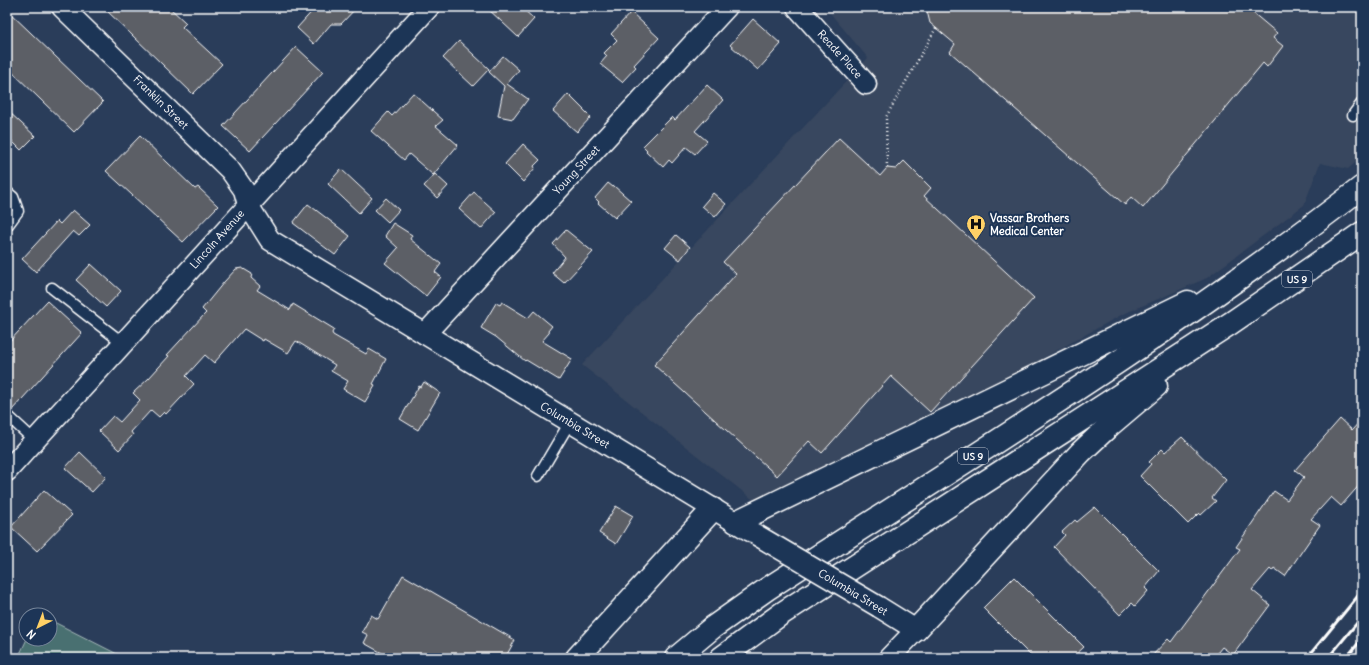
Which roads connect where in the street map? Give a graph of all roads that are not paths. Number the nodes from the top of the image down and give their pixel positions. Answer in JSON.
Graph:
{"nodes":[{"id":1,"x":62,"y":7,"type":"edge"},
{"id":2,"x":429,"y":7,"type":"edge"},
{"id":3,"x":727,"y":7,"type":"edge"},
{"id":4,"x":797,"y":7,"type":"edge"},
{"id":5,"x":866,"y":84,"type":"dead end"},
{"id":6,"x":1362,"y":103,"type":"edge"},
{"id":7,"x":1353,"y":115,"type":"dead end"},
{"id":8,"x":1362,"y":187,"type":"edge"},
{"id":9,"x":7,"y":192,"type":"edge"},
{"id":10,"x":248,"y":205,"type":"junction"},
{"id":11,"x":7,"y":226,"type":"edge"},
{"id":12,"x":1362,"y":233,"type":"edge"},
{"id":13,"x":1271,"y":256,"type":"junction"},
{"id":14,"x":52,"y":288,"type":"dead end"},
{"id":15,"x":1231,"y":324,"type":"junction"},
{"id":16,"x":425,"y":334,"type":"junction"},
{"id":17,"x":123,"y":343,"type":"junction"},
{"id":18,"x":7,"y":414,"type":"edge"},
{"id":19,"x":570,"y":422,"type":"junction"},
{"id":20,"x":34,"y":441,"type":"junction"},
{"id":21,"x":7,"y":471,"type":"edge"},
{"id":22,"x":538,"y":476,"type":"dead end"},
{"id":23,"x":713,"y":508,"type":"junction"},
{"id":24,"x":736,"y":522,"type":"junction"},
{"id":25,"x":916,"y":630,"type":"junction"},
{"id":26,"x":577,"y":658,"type":"edge"},
{"id":27,"x":676,"y":658,"type":"edge"},
{"id":28,"x":721,"y":658,"type":"edge"},
{"id":29,"x":889,"y":658,"type":"edge"}],
"edges":[{"from":1,"to":10,"type":"street","name":"Franklin Street"},
{"from":2,"to":10,"type":"street","name":"Lincoln Avenue"},
{"from":3,"to":16,"type":"street","name":"Young Street"},
{"from":4,"to":5,"type":"street","name":"Reade Place"},
{"from":6,"to":7,"type":"lane"},
{"from":8,"to":13,"type":"highway","number":"US 9"},
{"from":9,"to":11,"type":"lane"},
{"from":10,"to":16,"type":"street","name":"Columbia Street"},
{"from":10,"to":17,"type":"street","name":"Lincoln Avenue"},
{"from":12,"to":15,"type":"highway","number":"US 9"},
{"from":13,"to":24,"type":"highway"},
{"from":13,"to":27,"type":"highway","number":"US 9"},
{"from":14,"to":17,"type":"lane"},
{"from":15,"to":25,"type":"highway"},
{"from":15,"to":28,"type":"highway","number":"US 9"},
{"from":16,"to":19,"type":"street","name":"Columbia Street"},
{"from":17,"to":20,"type":"street","name":"Lincoln Avenue"},
{"from":18,"to":20,"type":"lane"},
{"from":19,"to":22,"type":"lane"},
{"from":19,"to":23,"type":"street","name":"Columbia Street"},
{"from":20,"to":21,"type":"street","name":"Lincoln Avenue"},
{"from":23,"to":24,"type":"street","name":"Columbia Street"},
{"from":23,"to":26,"type":"highway"},
{"from":24,"to":25,"type":"street","name":"Columbia Street","bridge":true},
{"from":25,"to":29,"type":"street"}]}
